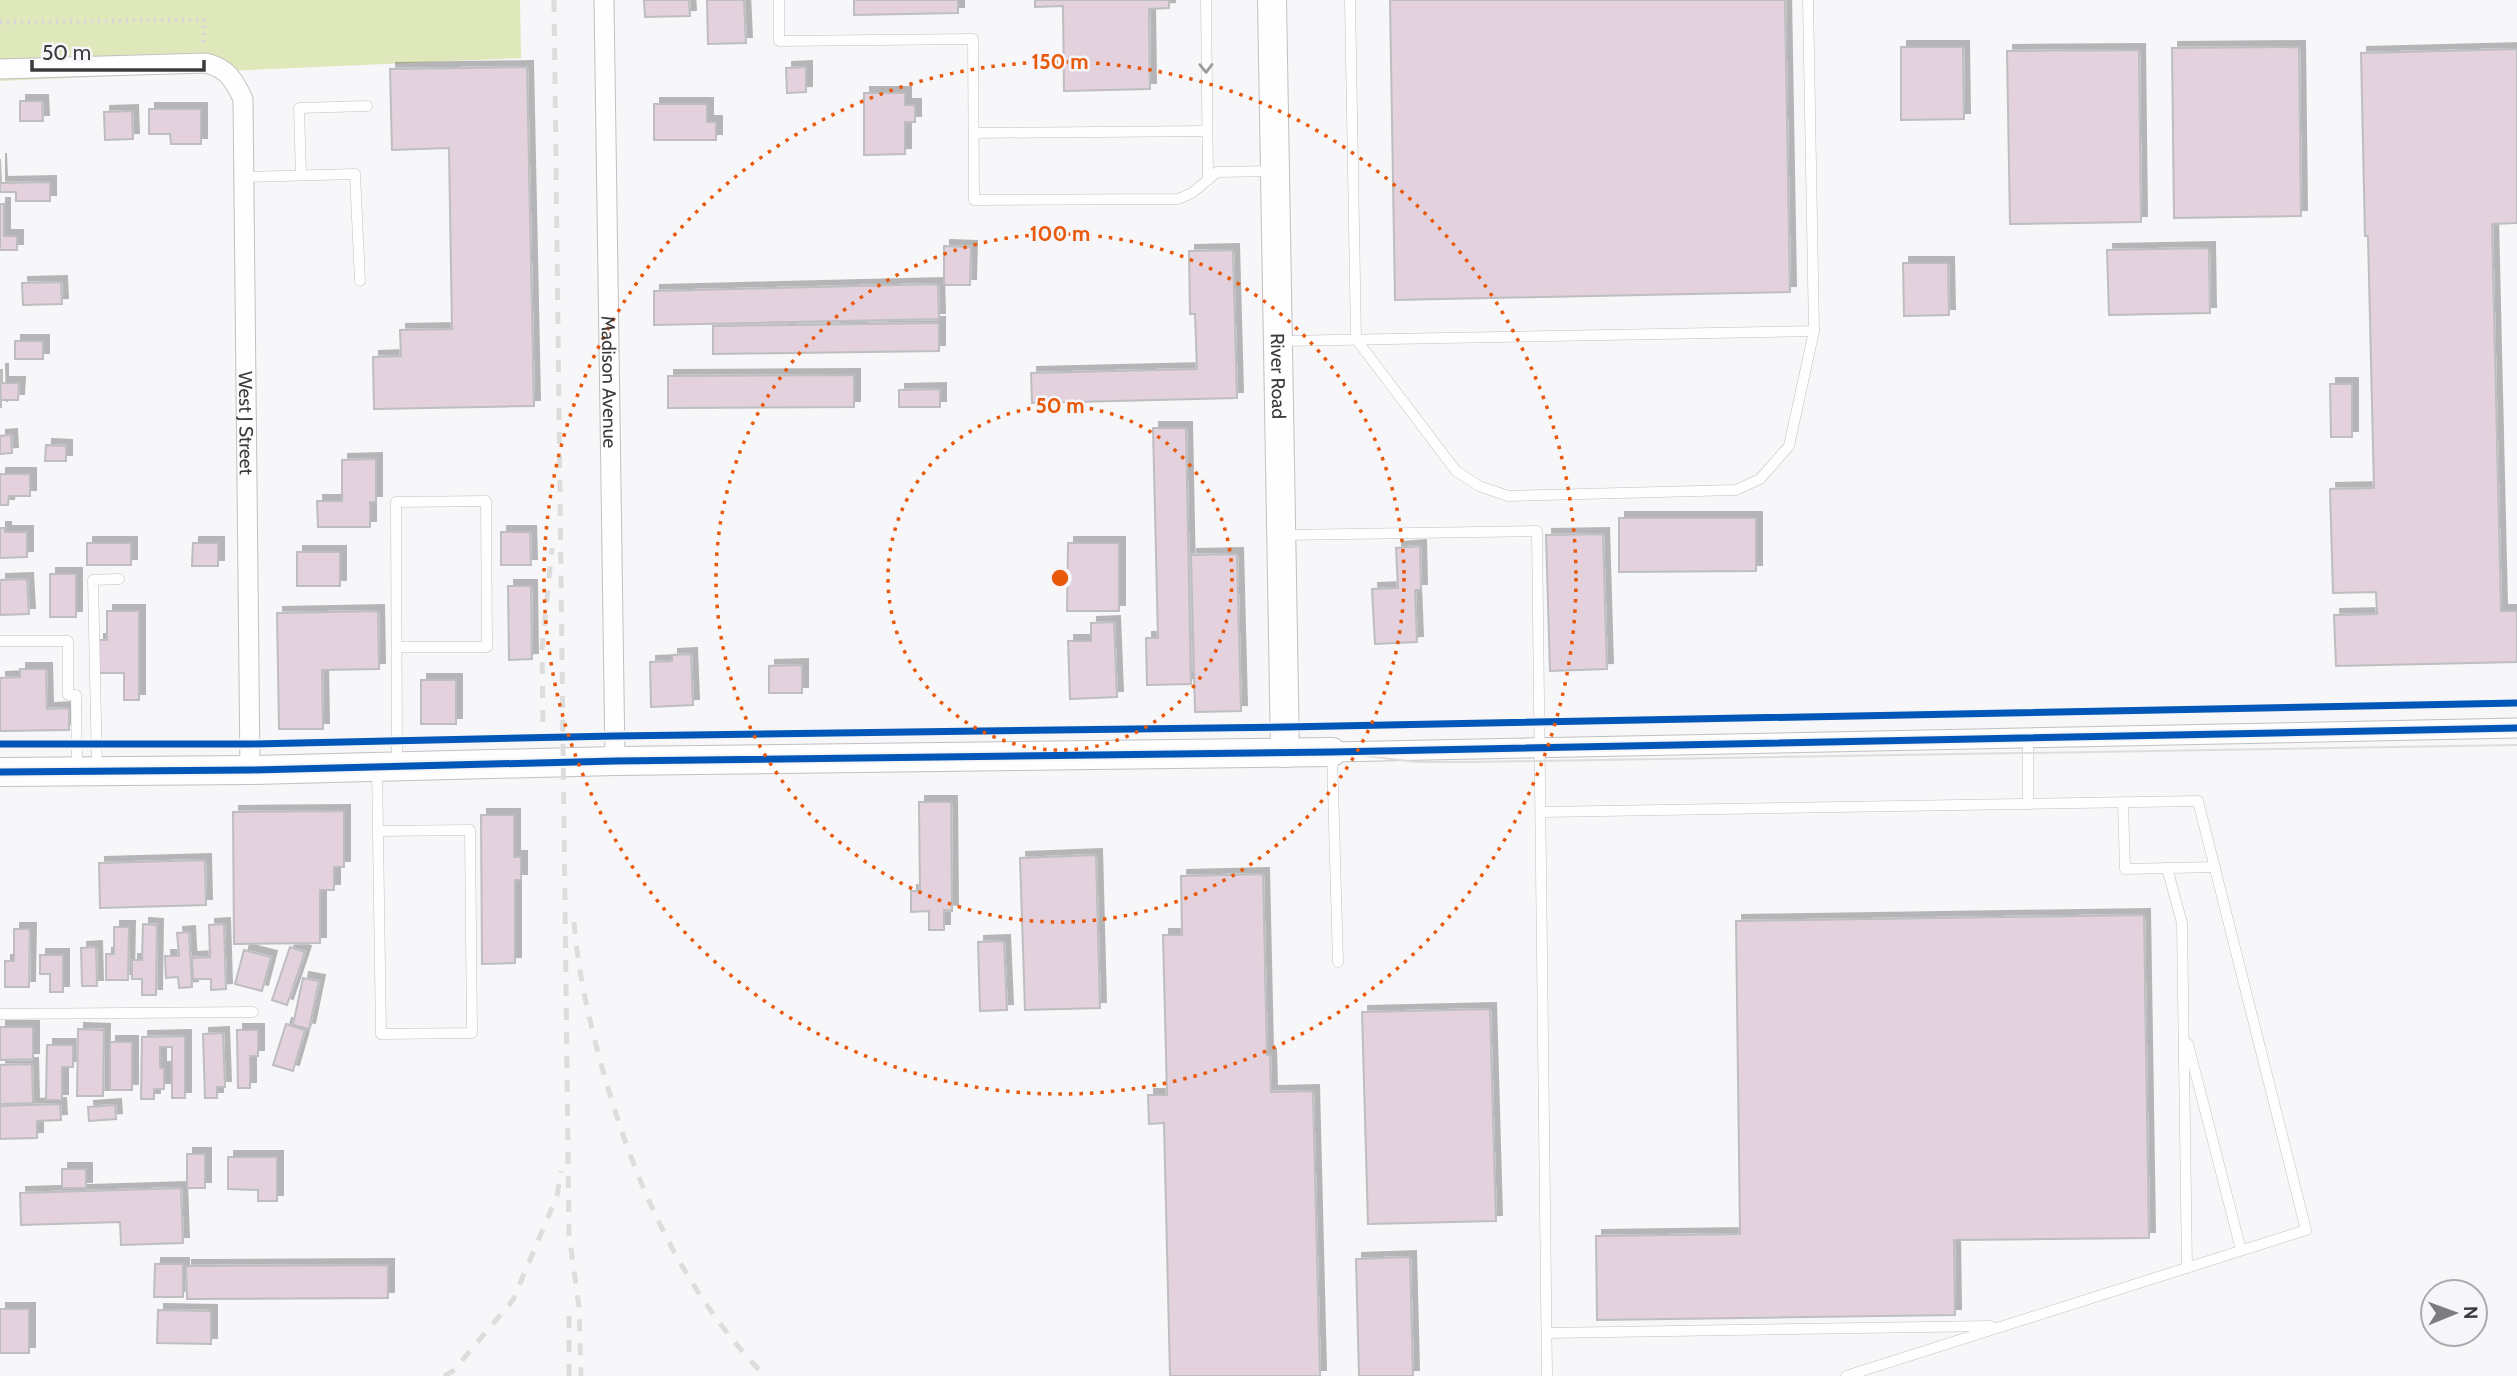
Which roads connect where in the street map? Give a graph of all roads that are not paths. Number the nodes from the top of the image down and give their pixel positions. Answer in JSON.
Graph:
{"nodes":[{"id":1,"x":604,"y":0,"type":"edge"},
{"id":2,"x":779,"y":0,"type":"edge"},
{"id":3,"x":1206,"y":0,"type":"edge"},
{"id":4,"x":1272,"y":0,"type":"edge"},
{"id":5,"x":1350,"y":0,"type":"edge"},
{"id":6,"x":1808,"y":0,"type":"edge"},
{"id":7,"x":0,"y":69,"type":"edge"},
{"id":8,"x":367,"y":106,"type":"dead end"},
{"id":9,"x":1207,"y":131,"type":"junction"},
{"id":10,"x":974,"y":133,"type":"junction"},
{"id":11,"x":1275,"y":171,"type":"junction"},
{"id":12,"x":301,"y":175,"type":"junction"},
{"id":13,"x":244,"y":177,"type":"junction"},
{"id":14,"x":1208,"y":180,"type":"junction"},
{"id":15,"x":360,"y":281,"type":"dead end"},
{"id":16,"x":1814,"y":331,"type":"junction"},
{"id":17,"x":1356,"y":339,"type":"junction"},
{"id":18,"x":1278,"y":341,"type":"junction"},
{"id":19,"x":1281,"y":536,"type":"junction"},
{"id":20,"x":119,"y":579,"type":"dead end"},
{"id":21,"x":0,"y":641,"type":"edge"},
{"id":22,"x":397,"y":647,"type":"junction"},
{"id":23,"x":2517,"y":728,"type":"edge"},
{"id":24,"x":2028,"y":737,"type":"junction"},
{"id":25,"x":1541,"y":748,"type":"junction"},
{"id":26,"x":1332,"y":752,"type":"junction"},
{"id":27,"x":1285,"y":753,"type":"junction"},
{"id":28,"x":615,"y":761,"type":"junction"},
{"id":29,"x":387,"y":767,"type":"junction"},
{"id":30,"x":250,"y":770,"type":"junction"},
{"id":31,"x":87,"y":771,"type":"junction"},
{"id":32,"x":0,"y":772,"type":"edge"},
{"id":33,"x":2123,"y":802,"type":"junction"},
{"id":34,"x":2028,"y":804,"type":"junction"},
{"id":35,"x":1542,"y":812,"type":"junction"},
{"id":36,"x":378,"y":831,"type":"junction"},
{"id":37,"x":2215,"y":867,"type":"junction"},
{"id":38,"x":2167,"y":868,"type":"junction"},
{"id":39,"x":1338,"y":962,"type":"dead end"},
{"id":40,"x":253,"y":1012,"type":"dead end"},
{"id":41,"x":0,"y":1014,"type":"edge"},
{"id":42,"x":2184,"y":1027,"type":"junction"},
{"id":43,"x":2241,"y":1250,"type":"junction"},
{"id":44,"x":2187,"y":1268,"type":"junction"},
{"id":45,"x":2004,"y":1326,"type":"junction"},
{"id":46,"x":1547,"y":1333,"type":"junction"},
{"id":47,"x":1547,"y":1376,"type":"edge"},
{"id":48,"x":1846,"y":1376,"type":"edge"}],
"edges":[{"from":1,"to":28,"type":"street","name":"Madison Avenue"},
{"from":2,"to":10,"type":"lane"},
{"from":3,"to":9,"type":"lane","one_way":true},
{"from":4,"to":11,"type":"street","name":"River Road"},
{"from":5,"to":17,"type":"lane"},
{"from":6,"to":16,"type":"lane"},
{"from":7,"to":13,"type":"street","name":"West J Street"},
{"from":8,"to":12,"type":"lane"},
{"from":9,"to":10,"type":"lane"},
{"from":9,"to":14,"type":"lane"},
{"from":10,"to":14,"type":"lane"},
{"from":11,"to":14,"type":"lane"},
{"from":11,"to":18,"type":"street","name":"River Road"},
{"from":12,"to":13,"type":"lane"},
{"from":12,"to":15,"type":"lane"},
{"from":13,"to":30,"type":"street","name":"West J Street"},
{"from":16,"to":17,"type":"lane"},
{"from":16,"to":17,"type":"lane"},
{"from":17,"to":18,"type":"lane"},
{"from":18,"to":19,"type":"street","name":"River Road"},
{"from":19,"to":25,"type":"lane"},
{"from":19,"to":27,"type":"street","name":"River Road"},
{"from":20,"to":31,"type":"lane"},
{"from":21,"to":31,"type":"lane"},
{"from":22,"to":22,"type":"lane"},
{"from":22,"to":29,"type":"lane"},
{"from":23,"to":24,"type":"street"},
{"from":24,"to":25,"type":"street"},
{"from":24,"to":34,"type":"lane"},
{"from":25,"to":26,"type":"street"},
{"from":25,"to":35,"type":"lane"},
{"from":26,"to":27,"type":"street"},
{"from":26,"to":39,"type":"lane"},
{"from":27,"to":28,"type":"street"},
{"from":28,"to":29,"type":"street"},
{"from":29,"to":30,"type":"street"},
{"from":29,"to":36,"type":"lane"},
{"from":30,"to":31,"type":"street"},
{"from":31,"to":32,"type":"street"},
{"from":33,"to":34,"type":"lane"},
{"from":33,"to":37,"type":"lane"},
{"from":33,"to":38,"type":"lane"},
{"from":34,"to":35,"type":"lane"},
{"from":35,"to":46,"type":"lane"},
{"from":36,"to":36,"type":"lane"},
{"from":37,"to":38,"type":"lane"},
{"from":37,"to":43,"type":"lane"},
{"from":38,"to":42,"type":"lane"},
{"from":40,"to":41,"type":"lane"},
{"from":42,"to":43,"type":"lane"},
{"from":42,"to":44,"type":"lane"},
{"from":43,"to":44,"type":"lane"},
{"from":44,"to":45,"type":"lane"},
{"from":45,"to":46,"type":"lane"},
{"from":45,"to":48,"type":"lane"},
{"from":46,"to":47,"type":"lane"}]}
